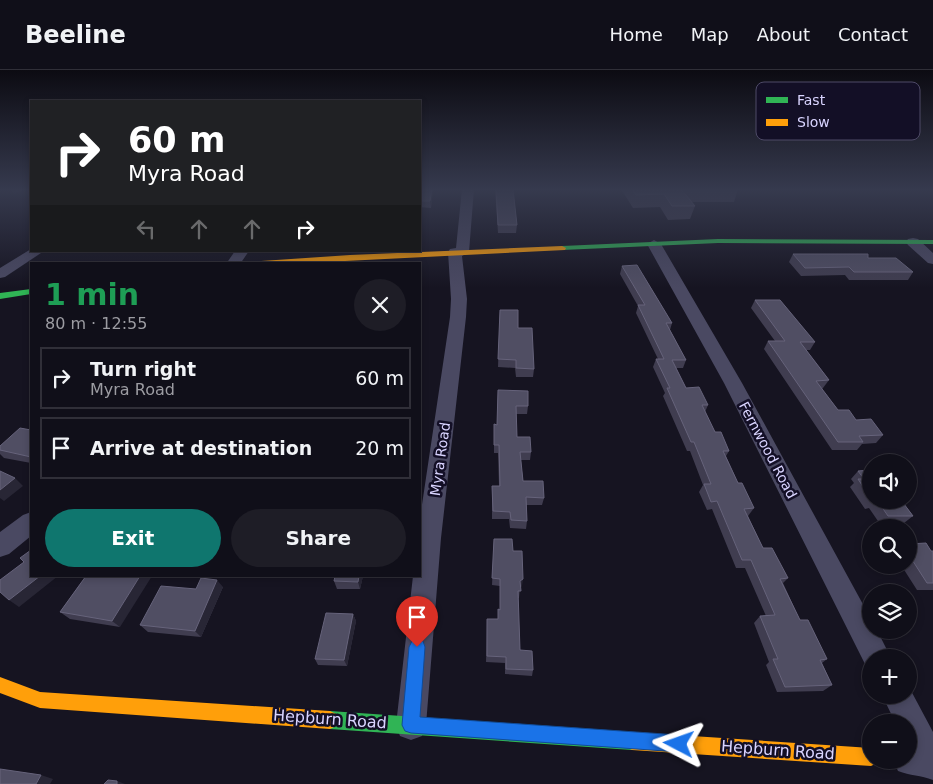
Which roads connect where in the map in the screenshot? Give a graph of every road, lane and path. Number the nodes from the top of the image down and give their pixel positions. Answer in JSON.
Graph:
{"nodes":[{"id":1,"x":463,"y":222,"type":"edge"},
{"id":2,"x":914,"y":242,"type":"junction"},
{"id":3,"x":933,"y":242,"type":"edge"},
{"id":4,"x":654,"y":244,"type":"junction"},
{"id":5,"x":35,"y":252,"type":"edge"},
{"id":6,"x":458,"y":252,"type":"junction"},
{"id":7,"x":933,"y":260,"type":"edge"},
{"id":8,"x":282,"y":262,"type":"edge"},
{"id":9,"x":0,"y":274,"type":"edge"},
{"id":10,"x":30,"y":292,"type":"edge"},
{"id":11,"x":0,"y":296,"type":"edge"},
{"id":12,"x":30,"y":523,"type":"edge"},
{"id":13,"x":0,"y":546,"type":"edge"},
{"id":14,"x":872,"y":649,"type":"edge"},
{"id":15,"x":0,"y":685,"type":"edge"},
{"id":16,"x":901,"y":704,"type":"edge"},
{"id":17,"x":411,"y":725,"type":"junction"},
{"id":18,"x":862,"y":756,"type":"edge"},
{"id":19,"x":927,"y":762,"type":"edge"}],
"edges":[{"from":1,"to":6,"type":"street","name":"Myra Road"},
{"from":2,"to":3,"type":"main road"},
{"from":2,"to":4,"type":"main road"},
{"from":2,"to":7,"type":"street"},
{"from":4,"to":6,"type":"main road"},
{"from":4,"to":14,"type":"street","name":"Fernwood Road"},
{"from":5,"to":9,"type":"street"},
{"from":6,"to":8,"type":"main road"},
{"from":6,"to":17,"type":"street","name":"Myra Road"},
{"from":10,"to":11,"type":"main road"},
{"from":12,"to":13,"type":"street"},
{"from":15,"to":17,"type":"main road","name":"Hepburn Road"},
{"from":16,"to":19,"type":"street"},
{"from":17,"to":18,"type":"main road","name":"Hepburn Road"}]}
